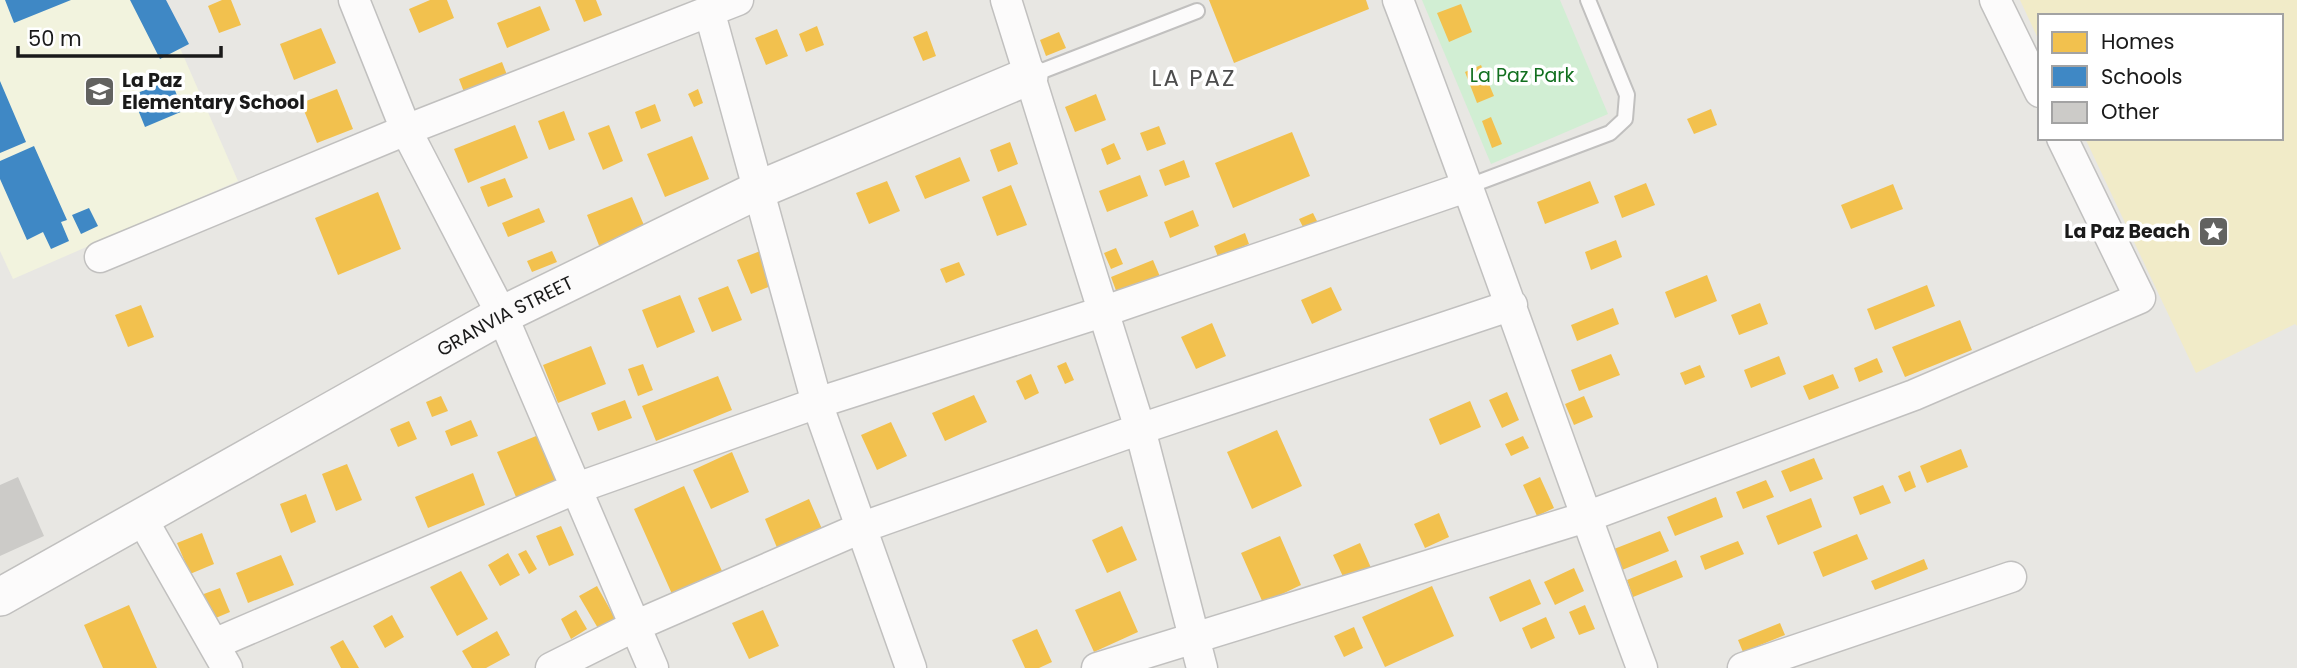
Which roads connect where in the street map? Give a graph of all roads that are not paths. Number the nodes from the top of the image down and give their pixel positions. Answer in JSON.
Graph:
{"nodes":[{"id":1,"x":354,"y":0,"type":"edge"},
{"id":2,"x":738,"y":0,"type":"edge"},
{"id":3,"x":1006,"y":0,"type":"edge"},
{"id":4,"x":1398,"y":0,"type":"edge"},
{"id":5,"x":1588,"y":0,"type":"edge"},
{"id":6,"x":1995,"y":0,"type":"edge"},
{"id":7,"x":709,"y":10,"type":"junction"},
{"id":8,"x":1197,"y":11,"type":"dead end"},
{"id":9,"x":1028,"y":76,"type":"junction"},
{"id":10,"x":2038,"y":88,"type":"edge"},
{"id":11,"x":406,"y":130,"type":"junction"},
{"id":12,"x":2063,"y":140,"type":"edge"},
{"id":13,"x":1469,"y":186,"type":"junction"},
{"id":14,"x":758,"y":190,"type":"junction"},
{"id":15,"x":100,"y":257,"type":"dead end"},
{"id":16,"x":1511,"y":305,"type":"junction"},
{"id":17,"x":1102,"y":312,"type":"junction"},
{"id":18,"x":502,"y":316,"type":"junction"},
{"id":19,"x":817,"y":403,"type":"junction"},
{"id":20,"x":1140,"y":429,"type":"junction"},
{"id":21,"x":577,"y":488,"type":"junction"},
{"id":22,"x":1586,"y":517,"type":"junction"},
{"id":23,"x":142,"y":519,"type":"junction"},
{"id":24,"x":863,"y":527,"type":"junction"},
{"id":25,"x":2011,"y":577,"type":"dead end"},
{"id":26,"x":0,"y":597,"type":"edge"},
{"id":27,"x":635,"y":626,"type":"junction"},
{"id":28,"x":1193,"y":637,"type":"junction"},
{"id":29,"x":221,"y":656,"type":"edge"},
{"id":30,"x":551,"y":668,"type":"edge"},
{"id":31,"x":653,"y":668,"type":"edge"},
{"id":32,"x":911,"y":668,"type":"edge"},
{"id":33,"x":1097,"y":668,"type":"edge"},
{"id":34,"x":1202,"y":668,"type":"edge"},
{"id":35,"x":1642,"y":668,"type":"edge"},
{"id":36,"x":1743,"y":668,"type":"edge"}],
"edges":[{"from":1,"to":11,"type":"street"},
{"from":2,"to":7,"type":"street"},
{"from":3,"to":9,"type":"street"},
{"from":4,"to":13,"type":"street"},
{"from":5,"to":13,"type":"lane"},
{"from":6,"to":10,"type":"street"},
{"from":7,"to":11,"type":"street"},
{"from":7,"to":14,"type":"street"},
{"from":8,"to":9,"type":"lane"},
{"from":9,"to":14,"type":"street","name":"GRANVIA STREET"},
{"from":9,"to":17,"type":"street"},
{"from":11,"to":15,"type":"street"},
{"from":11,"to":18,"type":"street"},
{"from":12,"to":22,"type":"street"},
{"from":13,"to":16,"type":"street"},
{"from":13,"to":17,"type":"street"},
{"from":14,"to":18,"type":"street","name":"GRANVIA STREET"},
{"from":14,"to":19,"type":"street"},
{"from":16,"to":20,"type":"street"},
{"from":16,"to":22,"type":"street"},
{"from":17,"to":19,"type":"street"},
{"from":17,"to":20,"type":"street"},
{"from":18,"to":21,"type":"street"},
{"from":18,"to":23,"type":"street","name":"GRANVIA STREET"},
{"from":19,"to":21,"type":"street"},
{"from":19,"to":24,"type":"street"},
{"from":20,"to":24,"type":"street"},
{"from":20,"to":28,"type":"street"},
{"from":21,"to":27,"type":"street"},
{"from":21,"to":29,"type":"street"},
{"from":22,"to":28,"type":"street"},
{"from":22,"to":35,"type":"street"},
{"from":23,"to":26,"type":"street","name":"GRANVIA STREET"},
{"from":23,"to":29,"type":"street"},
{"from":24,"to":27,"type":"street"},
{"from":24,"to":32,"type":"street"},
{"from":25,"to":36,"type":"street"},
{"from":27,"to":30,"type":"street"},
{"from":27,"to":31,"type":"street"},
{"from":28,"to":33,"type":"street"},
{"from":28,"to":34,"type":"street"}]}
